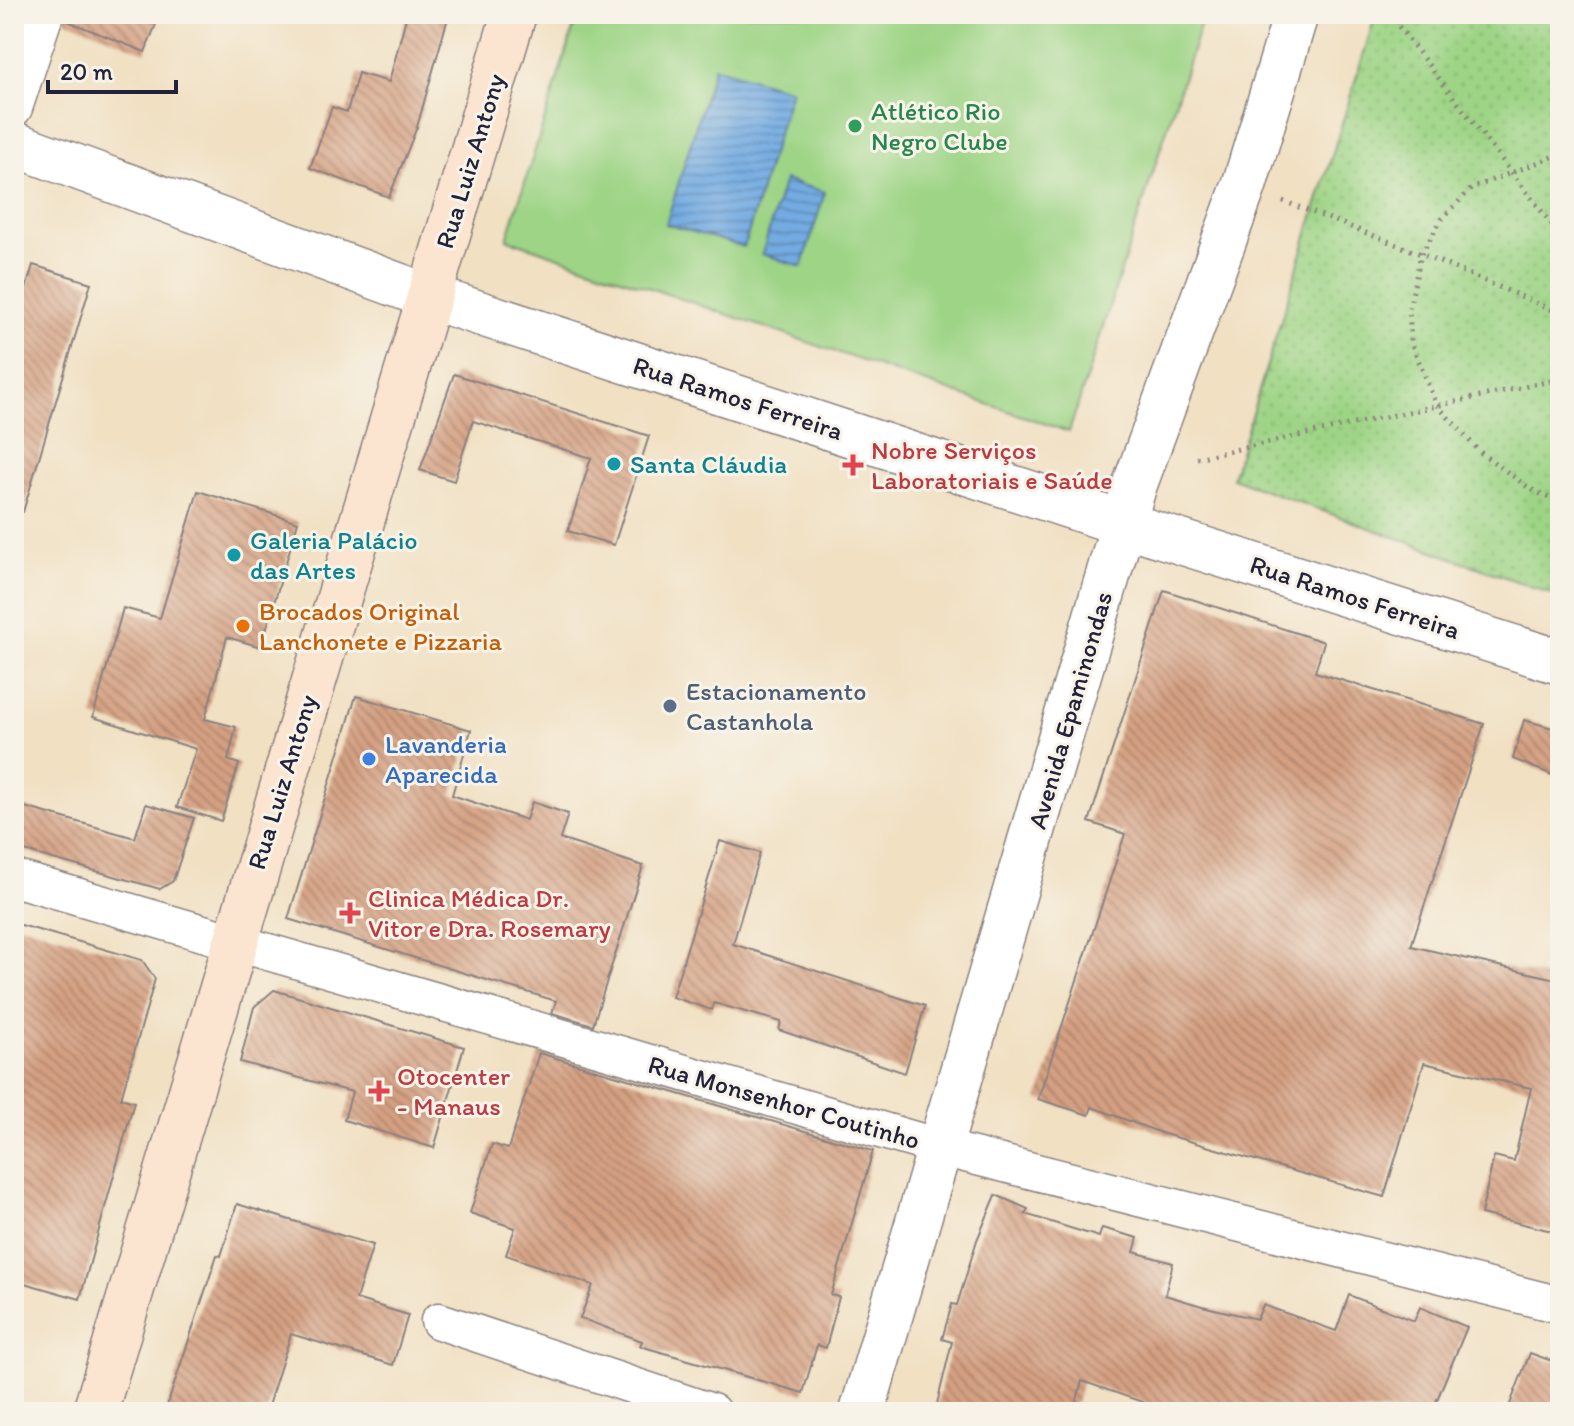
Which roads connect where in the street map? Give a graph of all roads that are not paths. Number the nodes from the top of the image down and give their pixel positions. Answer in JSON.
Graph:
{"nodes":[{"id":1,"x":45,"y":14,"type":"edge"},
{"id":2,"x":514,"y":14,"type":"edge"},
{"id":3,"x":1296,"y":14,"type":"edge"},
{"id":4,"x":14,"y":108,"type":"edge"},
{"id":5,"x":14,"y":144,"type":"edge"},
{"id":6,"x":430,"y":297,"type":"junction"},
{"id":7,"x":1124,"y":524,"type":"junction"},
{"id":8,"x":1560,"y":662,"type":"edge"},
{"id":9,"x":14,"y":878,"type":"edge"},
{"id":10,"x":233,"y":940,"type":"junction"},
{"id":11,"x":942,"y":1148,"type":"junction"},
{"id":12,"x":1560,"y":1305,"type":"edge"},
{"id":13,"x":439,"y":1321,"type":"dead end"},
{"id":14,"x":95,"y":1412,"type":"edge"},
{"id":15,"x":712,"y":1412,"type":"edge"},
{"id":16,"x":862,"y":1412,"type":"edge"}],
"edges":[{"from":1,"to":4,"type":"street"},
{"from":2,"to":6,"type":"main road","name":"Rua Luiz Antony"},
{"from":3,"to":7,"type":"street","name":"Avenida Epaminondas"},
{"from":5,"to":6,"type":"street","name":"Rua Ramos Ferreira"},
{"from":6,"to":7,"type":"street","name":"Rua Ramos Ferreira"},
{"from":6,"to":10,"type":"main road","name":"Rua Luiz Antony"},
{"from":7,"to":8,"type":"street","name":"Rua Ramos Ferreira"},
{"from":7,"to":11,"type":"street","name":"Avenida Epaminondas"},
{"from":9,"to":10,"type":"street","name":"Rua Monsenhor Coutinho"},
{"from":10,"to":11,"type":"street","name":"Rua Monsenhor Coutinho"},
{"from":10,"to":14,"type":"main road","name":"Rua Luiz Antony"},
{"from":11,"to":12,"type":"street","name":"Rua Monsenhor Coutinho"},
{"from":11,"to":16,"type":"street","name":"Avenida Epaminondas"},
{"from":13,"to":15,"type":"street"}]}
